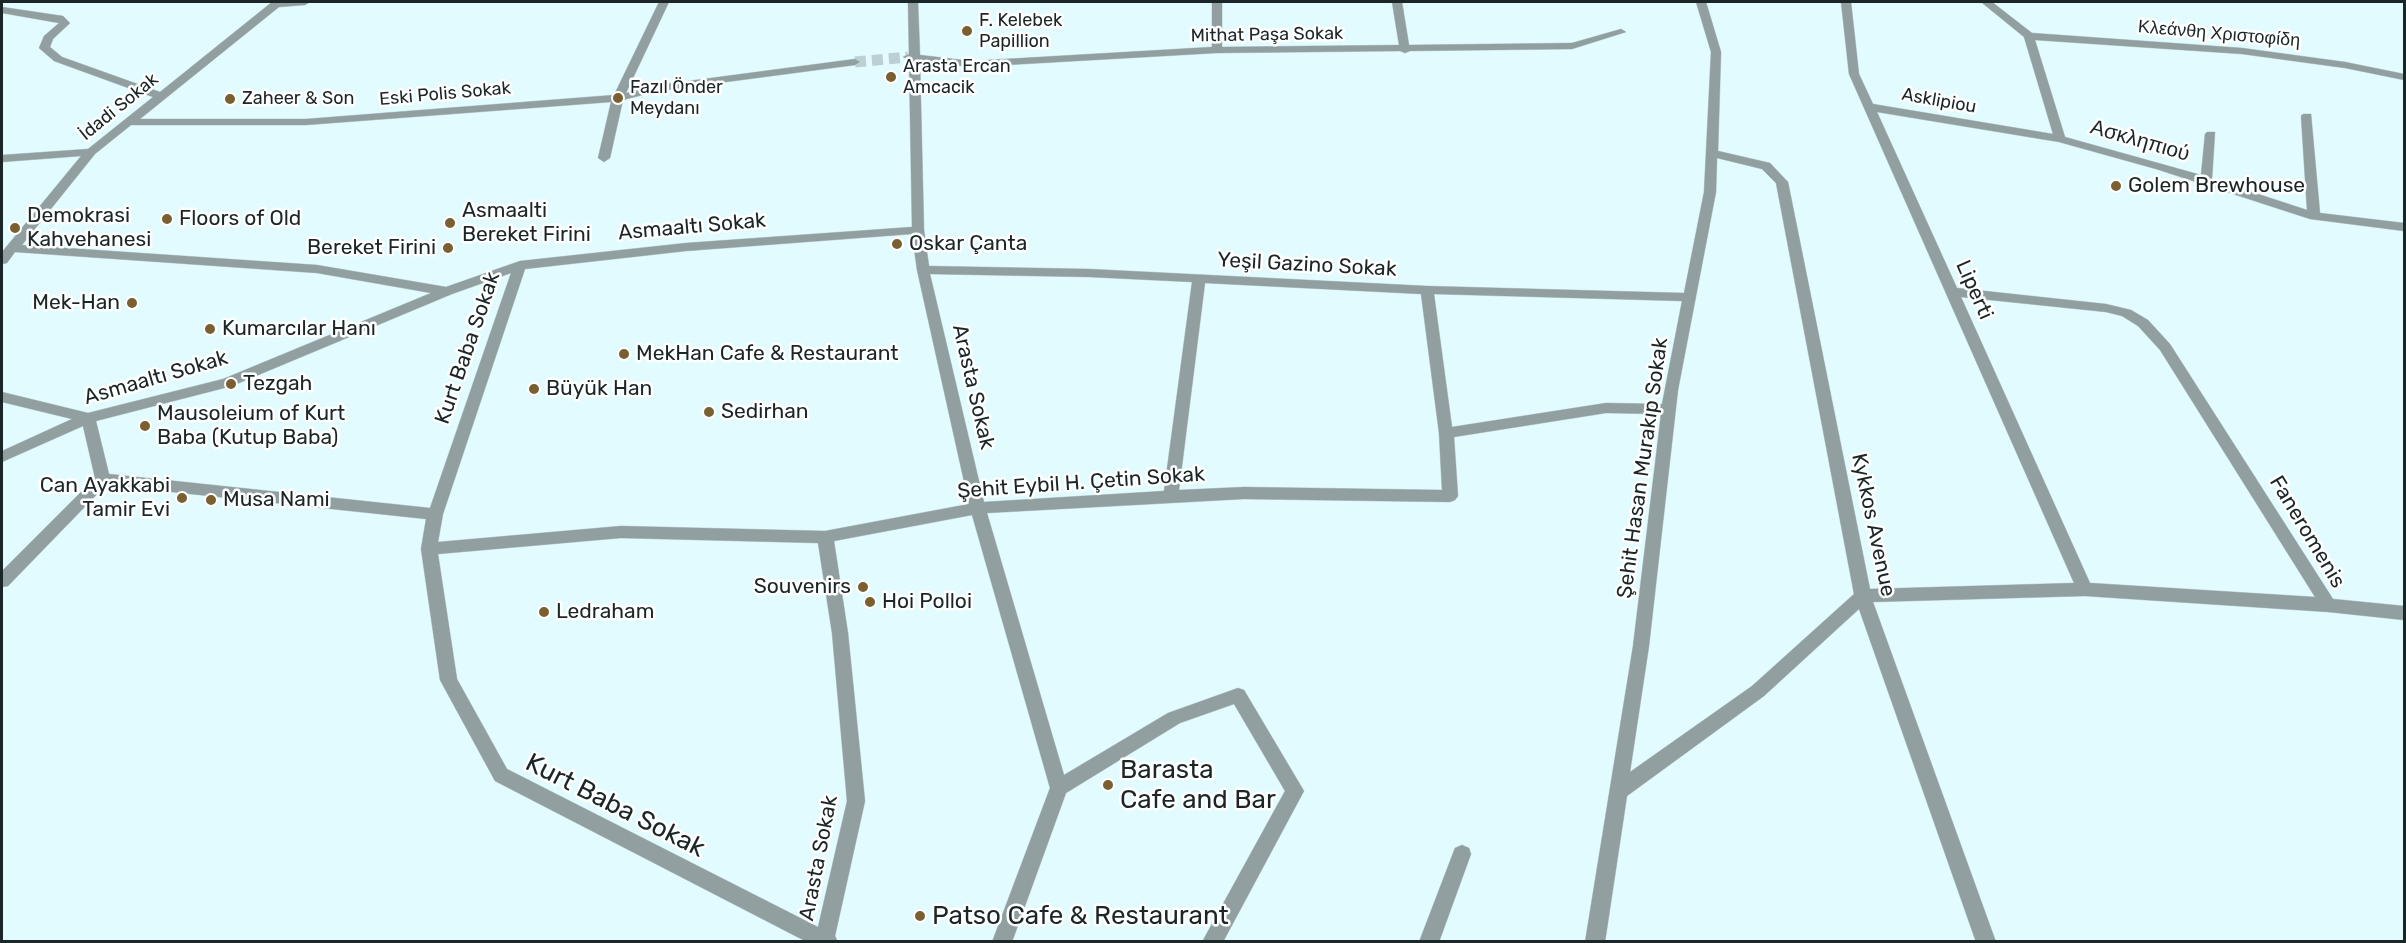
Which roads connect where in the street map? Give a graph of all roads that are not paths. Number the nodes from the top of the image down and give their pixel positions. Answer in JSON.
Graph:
{"nodes":[{"id":1,"x":305,"y":2,"type":"edge"},
{"id":2,"x":663,"y":2,"type":"edge"},
{"id":3,"x":913,"y":2,"type":"edge"},
{"id":4,"x":1217,"y":2,"type":"edge"},
{"id":5,"x":1397,"y":2,"type":"edge"},
{"id":6,"x":1701,"y":2,"type":"edge"},
{"id":7,"x":1846,"y":2,"type":"edge"},
{"id":8,"x":1986,"y":2,"type":"edge"},
{"id":9,"x":278,"y":3,"type":"edge"},
{"id":10,"x":2,"y":10,"type":"edge"},
{"id":11,"x":1621,"y":32,"type":"dead end"},
{"id":12,"x":2029,"y":36,"type":"junction"},
{"id":13,"x":1217,"y":50,"type":"junction"},
{"id":14,"x":1405,"y":50,"type":"junction"},
{"id":15,"x":910,"y":57,"type":"junction"},
{"id":16,"x":855,"y":62,"type":"tunnel mouth"},
{"id":17,"x":2404,"y":77,"type":"edge"},
{"id":18,"x":162,"y":96,"type":"junction"},
{"id":19,"x":618,"y":98,"type":"junction"},
{"id":20,"x":1869,"y":107,"type":"junction"},
{"id":21,"x":2307,"y":116,"type":"dead end"},
{"id":22,"x":130,"y":122,"type":"junction"},
{"id":23,"x":2003,"y":130,"type":"joint"},
{"id":24,"x":2211,"y":134,"type":"dead end"},
{"id":25,"x":2060,"y":139,"type":"junction"},
{"id":26,"x":91,"y":152,"type":"junction"},
{"id":27,"x":1711,"y":153,"type":"junction"},
{"id":28,"x":2,"y":158,"type":"edge"},
{"id":29,"x":604,"y":158,"type":"dead end"},
{"id":30,"x":2206,"y":181,"type":"junction"},
{"id":31,"x":2314,"y":216,"type":"junction"},
{"id":32,"x":2404,"y":227,"type":"edge"},
{"id":33,"x":918,"y":230,"type":"junction"},
{"id":34,"x":13,"y":248,"type":"junction"},
{"id":35,"x":2,"y":260,"type":"edge"},
{"id":36,"x":520,"y":265,"type":"junction"},
{"id":37,"x":923,"y":270,"type":"junction"},
{"id":38,"x":1199,"y":278,"type":"junction"},
{"id":39,"x":1427,"y":290,"type":"junction"},
{"id":40,"x":447,"y":291,"type":"junction"},
{"id":41,"x":1952,"y":292,"type":"junction"},
{"id":42,"x":1689,"y":297,"type":"junction"},
{"id":43,"x":2,"y":397,"type":"edge"},
{"id":44,"x":1669,"y":409,"type":"junction"},
{"id":45,"x":88,"y":418,"type":"junction"},
{"id":46,"x":1446,"y":433,"type":"junction"},
{"id":47,"x":2,"y":457,"type":"edge"},
{"id":48,"x":103,"y":479,"type":"junction"},
{"id":49,"x":1171,"y":496,"type":"junction"},
{"id":50,"x":978,"y":508,"type":"junction"},
{"id":51,"x":435,"y":514,"type":"junction"},
{"id":52,"x":825,"y":537,"type":"junction"},
{"id":53,"x":429,"y":549,"type":"junction"},
{"id":54,"x":2,"y":581,"type":"edge"},
{"id":55,"x":2085,"y":589,"type":"junction"},
{"id":56,"x":1863,"y":596,"type":"junction"},
{"id":57,"x":2328,"y":605,"type":"junction"},
{"id":58,"x":2404,"y":613,"type":"edge"},
{"id":59,"x":1059,"y":788,"type":"junction"},
{"id":60,"x":1619,"y":791,"type":"junction"},
{"id":61,"x":1462,"y":854,"type":"dead end"},
{"id":62,"x":827,"y":940,"type":"edge"},
{"id":63,"x":1002,"y":942,"type":"edge"},
{"id":64,"x":1212,"y":942,"type":"edge"},
{"id":65,"x":1429,"y":942,"type":"edge"},
{"id":66,"x":1595,"y":942,"type":"edge"},
{"id":67,"x":1986,"y":942,"type":"edge"}],
"edges":[{"from":1,"to":9,"type":"street"},
{"from":2,"to":19,"type":"street"},
{"from":3,"to":15,"type":"street","name":"Arasta Sokak"},
{"from":4,"to":13,"type":"street"},
{"from":5,"to":14,"type":"street"},
{"from":6,"to":27,"type":"street","name":"Şehit Hasan Murakıp Sokak"},
{"from":7,"to":20,"type":"street","name":"Liperti"},
{"from":8,"to":12,"type":"street"},
{"from":9,"to":18,"type":"street","name":"İdadi Sokak"},
{"from":10,"to":18,"type":"street"},
{"from":11,"to":14,"type":"street","name":"Mithat Paşa Sokak"},
{"from":12,"to":17,"type":"street","name":"Κλεάνθη Χριστοφίδη"},
{"from":12,"to":25,"type":"street"},
{"from":13,"to":14,"type":"street","name":"Mithat Paşa Sokak"},
{"from":13,"to":15,"type":"street","name":"Mithat Paşa Sokak"},
{"from":15,"to":33,"type":"street","name":"Arasta Sokak"},
{"from":16,"to":19,"type":"street","name":"Eski Polis Sokak"},
{"from":18,"to":22,"type":"street","name":"İdadi Sokak"},
{"from":19,"to":22,"type":"street","name":"Eski Polis Sokak"},
{"from":19,"to":29,"type":"street"},
{"from":20,"to":23,"type":"street","name":"Asklipiou"},
{"from":20,"to":41,"type":"street","name":"Liperti"},
{"from":21,"to":31,"type":"street"},
{"from":22,"to":26,"type":"street","name":"İdadi Sokak"},
{"from":23,"to":25,"type":"street","name":"Ασκληπιού"},
{"from":24,"to":30,"type":"street"},
{"from":25,"to":30,"type":"street","name":"Ασκληπιού"},
{"from":26,"to":28,"type":"street"},
{"from":26,"to":34,"type":"street","name":"İdadi Sokak"},
{"from":27,"to":42,"type":"street","name":"Şehit Hasan Murakıp Sokak"},
{"from":27,"to":56,"type":"street","name":"Kykkos Avenue"},
{"from":30,"to":31,"type":"street","name":"Ασκληπιού"},
{"from":31,"to":32,"type":"street","name":"Ασκληπιού"},
{"from":33,"to":36,"type":"street","name":"Asmaaltı Sokak"},
{"from":33,"to":37,"type":"street","name":"Arasta Sokak"},
{"from":34,"to":35,"type":"street","name":"İdadi Sokak"},
{"from":34,"to":40,"type":"street"},
{"from":36,"to":40,"type":"street","name":"Asmaaltı Sokak"},
{"from":36,"to":51,"type":"street","name":"Kurt Baba Sokak"},
{"from":37,"to":38,"type":"street","name":"Yeşil Gazino Sokak"},
{"from":37,"to":50,"type":"street","name":"Arasta Sokak"},
{"from":38,"to":39,"type":"street","name":"Yeşil Gazino Sokak"},
{"from":38,"to":49,"type":"street"},
{"from":39,"to":42,"type":"street","name":"Yeşil Gazino Sokak"},
{"from":39,"to":46,"type":"street"},
{"from":40,"to":45,"type":"street","name":"Asmaaltı Sokak"},
{"from":41,"to":55,"type":"street","name":"Liperti"},
{"from":41,"to":57,"type":"street","name":"Faneromenis"},
{"from":42,"to":44,"type":"street","name":"Şehit Hasan Murakıp Sokak"},
{"from":43,"to":45,"type":"street"},
{"from":44,"to":46,"type":"street"},
{"from":44,"to":60,"type":"street","name":"Şehit Hasan Murakıp Sokak"},
{"from":45,"to":47,"type":"street","name":"Asmaaltı Sokak"},
{"from":45,"to":48,"type":"street"},
{"from":46,"to":49,"type":"street","name":"Şehit Eybil H. Çetin Sokak"},
{"from":48,"to":51,"type":"street"},
{"from":48,"to":54,"type":"street"},
{"from":49,"to":50,"type":"street","name":"Şehit Eybil H. Çetin Sokak"},
{"from":50,"to":52,"type":"street","name":"Şehit Eybil H. Çetin Sokak"},
{"from":50,"to":59,"type":"street","name":"Arasta Sokak"},
{"from":51,"to":53,"type":"street","name":"Kurt Baba Sokak"},
{"from":52,"to":53,"type":"street","name":"Şehit Eybil H. Çetin Sokak"},
{"from":52,"to":62,"type":"street","name":"Arasta Sokak"},
{"from":53,"to":62,"type":"street","name":"Kurt Baba Sokak"},
{"from":55,"to":56,"type":"street","name":"Faneromenis"},
{"from":55,"to":57,"type":"street","name":"Faneromenis"},
{"from":56,"to":60,"type":"street"},
{"from":56,"to":67,"type":"street","name":"Kykkos Avenue"},
{"from":57,"to":58,"type":"street"},
{"from":59,"to":63,"type":"street"},
{"from":59,"to":64,"type":"street"},
{"from":60,"to":66,"type":"street","name":"Şehit Hasan Murakıp Sokak"},
{"from":61,"to":65,"type":"street"}]}
